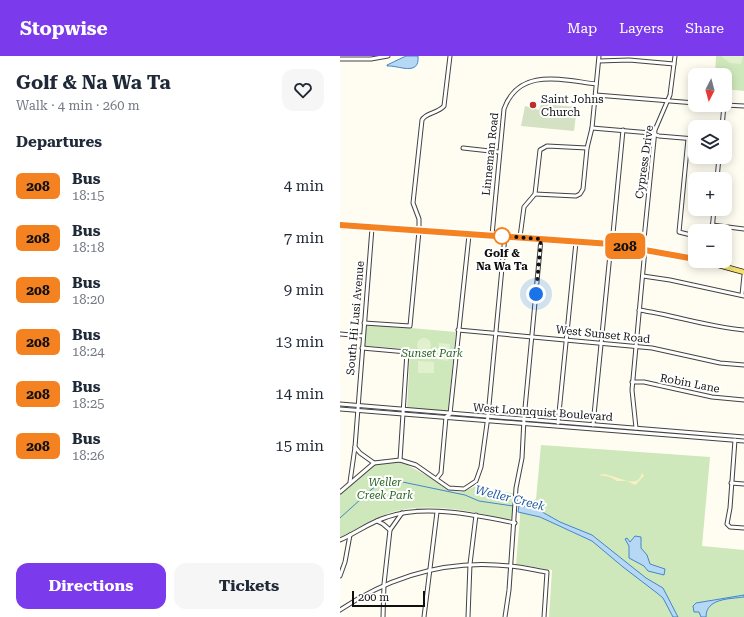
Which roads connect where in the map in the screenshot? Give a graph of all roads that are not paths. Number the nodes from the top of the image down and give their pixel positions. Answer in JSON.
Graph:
{"nodes":[{"id":1,"x":388,"y":56,"type":"edge"},
{"id":2,"x":450,"y":56,"type":"edge"},
{"id":3,"x":599,"y":56,"type":"edge"},
{"id":4,"x":642,"y":56,"type":"edge"},
{"id":5,"x":674,"y":56,"type":"edge"},
{"id":6,"x":349,"y":58,"type":"edge"},
{"id":7,"x":354,"y":58,"type":"edge"},
{"id":8,"x":340,"y":59,"type":"edge"},
{"id":9,"x":599,"y":61,"type":"junction"},
{"id":10,"x":641,"y":61,"type":"junction"},
{"id":11,"x":674,"y":64,"type":"junction"},
{"id":12,"x":596,"y":84,"type":"junction"},
{"id":13,"x":596,"y":95,"type":"junction"},
{"id":14,"x":668,"y":101,"type":"junction"},
{"id":15,"x":688,"y":102,"type":"edge"},
{"id":16,"x":732,"y":105,"type":"edge"},
{"id":17,"x":744,"y":106,"type":"edge"},
{"id":18,"x":592,"y":128,"type":"junction"},
{"id":19,"x":623,"y":130,"type":"junction"},
{"id":20,"x":655,"y":135,"type":"junction"},
{"id":21,"x":688,"y":139,"type":"joint"},
{"id":22,"x":463,"y":148,"type":"dead end"},
{"id":23,"x":587,"y":148,"type":"junction"},
{"id":24,"x":499,"y":152,"type":"junction"},
{"id":25,"x":535,"y":194,"type":"junction"},
{"id":26,"x":341,"y":225,"type":"edge"},
{"id":27,"x":372,"y":228,"type":"junction"},
{"id":28,"x":732,"y":228,"type":"edge"},
{"id":29,"x":744,"y":229,"type":"edge"},
{"id":30,"x":418,"y":231,"type":"junction"},
{"id":31,"x":469,"y":234,"type":"junction"},
{"id":32,"x":688,"y":234,"type":"edge"},
{"id":33,"x":492,"y":235,"type":"junction"},
{"id":34,"x":505,"y":236,"type":"junction"},
{"id":35,"x":520,"y":238,"type":"junction"},
{"id":36,"x":541,"y":239,"type":"junction"},
{"id":37,"x":576,"y":242,"type":"junction"},
{"id":38,"x":611,"y":244,"type":"junction"},
{"id":39,"x":644,"y":249,"type":"junction"},
{"id":40,"x":688,"y":258,"type":"edge"},
{"id":41,"x":729,"y":268,"type":"edge"},
{"id":42,"x":744,"y":272,"type":"edge"},
{"id":43,"x":643,"y":276,"type":"junction"},
{"id":44,"x":743,"y":296,"type":"edge"},
{"id":45,"x":639,"y":310,"type":"junction"},
{"id":46,"x":364,"y":322,"type":"junction"},
{"id":47,"x":458,"y":330,"type":"junction"},
{"id":48,"x":744,"y":330,"type":"edge"},
{"id":49,"x":497,"y":333,"type":"junction"},
{"id":50,"x":340,"y":334,"type":"edge"},
{"id":51,"x":363,"y":336,"type":"junction"},
{"id":52,"x":532,"y":336,"type":"junction"},
{"id":53,"x":566,"y":339,"type":"junction"},
{"id":54,"x":601,"y":342,"type":"junction"},
{"id":55,"x":636,"y":346,"type":"junction"},
{"id":56,"x":362,"y":348,"type":"junction"},
{"id":57,"x":744,"y":365,"type":"edge"},
{"id":58,"x":632,"y":382,"type":"junction"},
{"id":59,"x":744,"y":400,"type":"edge"},
{"id":60,"x":340,"y":404,"type":"edge"},
{"id":61,"x":357,"y":405,"type":"junction"},
{"id":62,"x":340,"y":409,"type":"edge"},
{"id":63,"x":404,"y":410,"type":"junction"},
{"id":64,"x":357,"y":411,"type":"junction"},
{"id":65,"x":404,"y":414,"type":"junction"},
{"id":66,"x":450,"y":414,"type":"junction"},
{"id":67,"x":488,"y":416,"type":"junction"},
{"id":68,"x":446,"y":417,"type":"junction"},
{"id":69,"x":524,"y":419,"type":"junction"},
{"id":70,"x":487,"y":421,"type":"junction"},
{"id":71,"x":558,"y":422,"type":"junction"},
{"id":72,"x":525,"y":424,"type":"junction"},
{"id":73,"x":593,"y":425,"type":"junction"},
{"id":74,"x":558,"y":426,"type":"junction"},
{"id":75,"x":636,"y":427,"type":"junction"},
{"id":76,"x":593,"y":429,"type":"junction"},
{"id":77,"x":636,"y":432,"type":"junction"},
{"id":78,"x":744,"y":437,"type":"edge"},
{"id":79,"x":735,"y":438,"type":"junction"},
{"id":80,"x":744,"y":441,"type":"edge"},
{"id":81,"x":355,"y":447,"type":"junction"},
{"id":82,"x":400,"y":460,"type":"junction"},
{"id":83,"x":374,"y":463,"type":"junction"},
{"id":84,"x":437,"y":478,"type":"junction"},
{"id":85,"x":350,"y":482,"type":"junction"},
{"id":86,"x":730,"y":483,"type":"junction"},
{"id":87,"x":744,"y":484,"type":"edge"},
{"id":88,"x":340,"y":492,"type":"edge"},
{"id":89,"x":437,"y":512,"type":"junction"},
{"id":90,"x":402,"y":513,"type":"junction"},
{"id":91,"x":476,"y":515,"type":"junction"},
{"id":92,"x":376,"y":521,"type":"junction"},
{"id":93,"x":515,"y":523,"type":"junction"},
{"id":94,"x":744,"y":528,"type":"edge"},
{"id":95,"x":390,"y":530,"type":"junction"},
{"id":96,"x":350,"y":536,"type":"junction"},
{"id":97,"x":340,"y":540,"type":"edge"},
{"id":98,"x":470,"y":564,"type":"junction"},
{"id":99,"x":511,"y":566,"type":"junction"},
{"id":100,"x":429,"y":569,"type":"junction"},
{"id":101,"x":340,"y":576,"type":"edge"},
{"id":102,"x":384,"y":584,"type":"junction"},
{"id":103,"x":340,"y":610,"type":"edge"},
{"id":104,"x":383,"y":617,"type":"edge"},
{"id":105,"x":424,"y":617,"type":"edge"},
{"id":106,"x":468,"y":617,"type":"edge"},
{"id":107,"x":504,"y":617,"type":"edge"},
{"id":108,"x":544,"y":617,"type":"edge"}],
"edges":[{"from":1,"to":7,"type":"street"},
{"from":2,"to":30,"type":"street"},
{"from":3,"to":9,"type":"street"},
{"from":4,"to":10,"type":"street"},
{"from":5,"to":11,"type":"street","name":"Cypress Drive"},
{"from":6,"to":7,"type":"street"},
{"from":6,"to":8,"type":"street"},
{"from":9,"to":10,"type":"street"},
{"from":9,"to":12,"type":"street"},
{"from":10,"to":11,"type":"street"},
{"from":11,"to":14,"type":"street","name":"Cypress Drive"},
{"from":12,"to":13,"type":"street"},
{"from":12,"to":24,"type":"street","name":"Linneman Road"},
{"from":13,"to":14,"type":"street"},
{"from":13,"to":18,"type":"street"},
{"from":14,"to":15,"type":"street"},
{"from":14,"to":20,"type":"street","name":"Cypress Drive"},
{"from":16,"to":17,"type":"street"},
{"from":18,"to":19,"type":"street"},
{"from":18,"to":23,"type":"street"},
{"from":19,"to":20,"type":"street"},
{"from":19,"to":38,"type":"street"},
{"from":20,"to":21,"type":"street"},
{"from":20,"to":39,"type":"street","name":"Cypress Drive"},
{"from":21,"to":32,"type":"street"},
{"from":22,"to":24,"type":"street"},
{"from":23,"to":25,"type":"street"},
{"from":23,"to":25,"type":"street"},
{"from":24,"to":33,"type":"street","name":"Linneman Road"},
{"from":25,"to":35,"type":"street"},
{"from":26,"to":27,"type":"main road"},
{"from":27,"to":30,"type":"main road"},
{"from":27,"to":46,"type":"street","name":"South Hi Lusi Avenue"},
{"from":28,"to":29,"type":"street"},
{"from":30,"to":31,"type":"main road"},
{"from":30,"to":46,"type":"street"},
{"from":31,"to":33,"type":"main road"},
{"from":31,"to":47,"type":"street"},
{"from":33,"to":34,"type":"main road"},
{"from":34,"to":35,"type":"main road"},
{"from":34,"to":49,"type":"street"},
{"from":35,"to":36,"type":"main road"},
{"from":36,"to":37,"type":"main road"},
{"from":36,"to":52,"type":"street"},
{"from":37,"to":38,"type":"main road"},
{"from":37,"to":53,"type":"street"},
{"from":38,"to":39,"type":"main road"},
{"from":38,"to":54,"type":"street"},
{"from":39,"to":40,"type":"main road"},
{"from":39,"to":43,"type":"street","name":"Cypress Drive"},
{"from":41,"to":42,"type":"main road"},
{"from":42,"to":44,"type":"street"},
{"from":43,"to":44,"type":"street"},
{"from":43,"to":45,"type":"street","name":"Cypress Drive"},
{"from":45,"to":48,"type":"street"},
{"from":45,"to":55,"type":"street","name":"Cypress Drive"},
{"from":46,"to":51,"type":"street","name":"South Hi Lusi Avenue"},
{"from":47,"to":49,"type":"street","name":"West Sunset Road"},
{"from":47,"to":66,"type":"street"},
{"from":49,"to":52,"type":"street","name":"West Sunset Road"},
{"from":49,"to":67,"type":"street"},
{"from":50,"to":51,"type":"street"},
{"from":51,"to":56,"type":"street","name":"South Hi Lusi Avenue"},
{"from":52,"to":53,"type":"street","name":"West Sunset Road"},
{"from":52,"to":69,"type":"street"},
{"from":53,"to":54,"type":"street","name":"West Sunset Road"},
{"from":53,"to":71,"type":"street"},
{"from":54,"to":55,"type":"street","name":"West Sunset Road"},
{"from":54,"to":73,"type":"street"},
{"from":55,"to":57,"type":"street","name":"West Sunset Road"},
{"from":55,"to":58,"type":"street","name":"Cypress Drive"},
{"from":56,"to":61,"type":"street","name":"South Hi Lusi Avenue"},
{"from":56,"to":63,"type":"street"},
{"from":58,"to":59,"type":"street","name":"Robin Lane"},
{"from":58,"to":75,"type":"street","name":"Cypress Drive"},
{"from":60,"to":61,"type":"street","name":"West Lonnquist Boulevard"},
{"from":61,"to":63,"type":"street","name":"West Lonnquist Boulevard"},
{"from":61,"to":64,"type":"street","name":"South Hi Lusi Avenue"},
{"from":62,"to":64,"type":"street","name":"West Lonnquist Boulevard"},
{"from":63,"to":65,"type":"street"},
{"from":63,"to":66,"type":"street","name":"West Lonnquist Boulevard"},
{"from":64,"to":65,"type":"street","name":"West Lonnquist Boulevard"},
{"from":64,"to":81,"type":"street","name":"South Hi Lusi Avenue"},
{"from":65,"to":68,"type":"street","name":"West Lonnquist Boulevard"},
{"from":65,"to":82,"type":"street"},
{"from":66,"to":67,"type":"street","name":"West Lonnquist Boulevard"},
{"from":66,"to":68,"type":"street"},
{"from":67,"to":69,"type":"street","name":"West Lonnquist Boulevard"},
{"from":67,"to":70,"type":"street"},
{"from":68,"to":70,"type":"street","name":"West Lonnquist Boulevard"},
{"from":68,"to":84,"type":"street"},
{"from":69,"to":71,"type":"street","name":"West Lonnquist Boulevard"},
{"from":69,"to":72,"type":"street"},
{"from":70,"to":72,"type":"street","name":"West Lonnquist Boulevard"},
{"from":70,"to":84,"type":"street"},
{"from":71,"to":73,"type":"street","name":"West Lonnquist Boulevard"},
{"from":71,"to":74,"type":"street"},
{"from":72,"to":74,"type":"street","name":"West Lonnquist Boulevard"},
{"from":72,"to":93,"type":"street"},
{"from":73,"to":75,"type":"street","name":"West Lonnquist Boulevard"},
{"from":73,"to":76,"type":"street"},
{"from":74,"to":76,"type":"street","name":"West Lonnquist Boulevard"},
{"from":75,"to":77,"type":"street","name":"Cypress Drive"},
{"from":75,"to":79,"type":"street","name":"West Lonnquist Boulevard"},
{"from":76,"to":77,"type":"street","name":"West Lonnquist Boulevard"},
{"from":77,"to":79,"type":"street","name":"West Lonnquist Boulevard"},
{"from":78,"to":79,"type":"street","name":"West Lonnquist Boulevard"},
{"from":79,"to":80,"type":"street","name":"West Lonnquist Boulevard"},
{"from":79,"to":86,"type":"street"},
{"from":81,"to":83,"type":"street"},
{"from":81,"to":85,"type":"street","name":"South Hi Lusi Avenue"},
{"from":82,"to":83,"type":"street"},
{"from":82,"to":84,"type":"street"},
{"from":83,"to":85,"type":"street"},
{"from":85,"to":88,"type":"street"},
{"from":86,"to":87,"type":"street"},
{"from":86,"to":94,"type":"street"},
{"from":89,"to":90,"type":"street"},
{"from":89,"to":91,"type":"street"},
{"from":89,"to":100,"type":"street"},
{"from":90,"to":92,"type":"street"},
{"from":90,"to":95,"type":"street"},
{"from":91,"to":93,"type":"street"},
{"from":91,"to":98,"type":"street"},
{"from":92,"to":95,"type":"street"},
{"from":92,"to":96,"type":"street"},
{"from":93,"to":99,"type":"street"},
{"from":95,"to":102,"type":"street"},
{"from":96,"to":97,"type":"street"},
{"from":96,"to":101,"type":"street"},
{"from":98,"to":99,"type":"street"},
{"from":98,"to":100,"type":"street"},
{"from":98,"to":106,"type":"street"},
{"from":99,"to":107,"type":"street"},
{"from":99,"to":108,"type":"street"},
{"from":100,"to":102,"type":"street"},
{"from":100,"to":105,"type":"street"},
{"from":102,"to":103,"type":"street"},
{"from":102,"to":104,"type":"street"}]}
